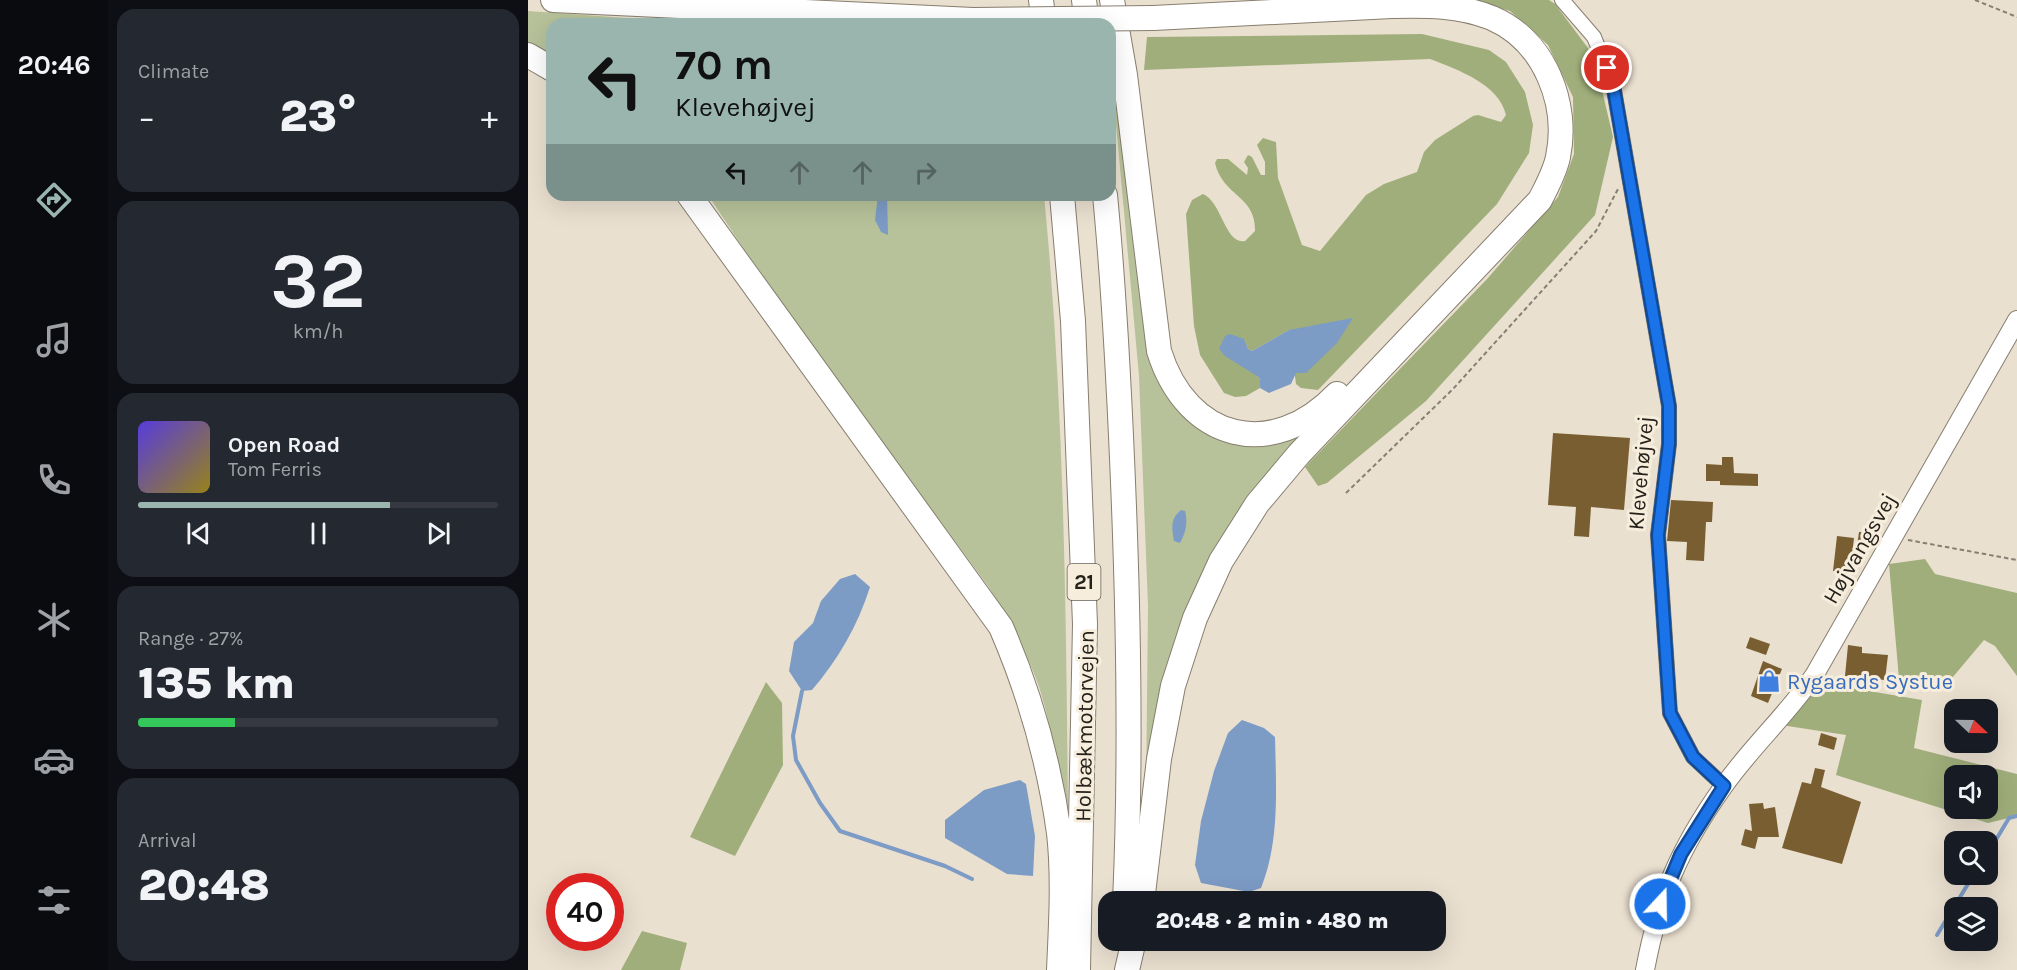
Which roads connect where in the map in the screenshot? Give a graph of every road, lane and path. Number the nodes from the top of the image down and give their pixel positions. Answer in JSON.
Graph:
{"nodes":[{"id":1,"x":553,"y":0,"type":"edge"},
{"id":2,"x":1041,"y":0,"type":"edge"},
{"id":3,"x":1084,"y":0,"type":"edge"},
{"id":4,"x":1112,"y":0,"type":"edge"},
{"id":5,"x":1562,"y":0,"type":"edge"},
{"id":6,"x":1975,"y":0,"type":"edge"},
{"id":7,"x":1234,"y":16,"type":"junction"},
{"id":8,"x":2017,"y":17,"type":"edge"},
{"id":9,"x":930,"y":18,"type":"edge"},
{"id":10,"x":1043,"y":18,"type":"edge"},
{"id":11,"x":1086,"y":18,"type":"edge"},
{"id":12,"x":1115,"y":18,"type":"edge"},
{"id":13,"x":1116,"y":18,"type":"edge"},
{"id":14,"x":1116,"y":23,"type":"edge"},
{"id":15,"x":528,"y":55,"type":"edge"},
{"id":16,"x":546,"y":66,"type":"edge"},
{"id":17,"x":1630,"y":182,"type":"junction"},
{"id":18,"x":693,"y":201,"type":"edge"},
{"id":19,"x":1063,"y":201,"type":"edge"},
{"id":20,"x":1106,"y":201,"type":"edge"},
{"id":21,"x":2017,"y":320,"type":"edge"},
{"id":22,"x":1346,"y":493,"type":"dead end"},
{"id":23,"x":1892,"y":537,"type":"junction"},
{"id":24,"x":2017,"y":560,"type":"edge"},
{"id":25,"x":1724,"y":786,"type":"junction"},
{"id":26,"x":1126,"y":891,"type":"edge"},
{"id":27,"x":1143,"y":891,"type":"edge"},
{"id":28,"x":1123,"y":951,"type":"edge"},
{"id":29,"x":1132,"y":951,"type":"edge"},
{"id":30,"x":1059,"y":970,"type":"edge"},
{"id":31,"x":1078,"y":970,"type":"edge"},
{"id":32,"x":1122,"y":970,"type":"edge"},
{"id":33,"x":1128,"y":970,"type":"edge"},
{"id":34,"x":1645,"y":970,"type":"edge"}],
"edges":[{"from":1,"to":9,"type":"highway","bridge":true},
{"from":2,"to":10,"type":"highway"},
{"from":3,"to":11,"type":"highway"},
{"from":4,"to":12,"type":"highway"},
{"from":5,"to":17,"type":"street","name":"Klevehøjvej"},
{"from":6,"to":8,"type":"path"},
{"from":7,"to":13,"type":"highway","bridge":true},
{"from":7,"to":14,"type":"highway"},
{"from":7,"to":27,"type":"highway"},
{"from":15,"to":16,"type":"highway"},
{"from":17,"to":22,"type":"path"},
{"from":17,"to":25,"type":"street","name":"Klevehøjvej"},
{"from":18,"to":30,"type":"highway"},
{"from":19,"to":31,"type":"highway","name":"Holbækmotorvejen","number":"21"},
{"from":20,"to":26,"type":"highway","name":"Holbækmotorvejen","number":"21"},
{"from":21,"to":23,"type":"street","name":"Højvangsvej"},
{"from":23,"to":24,"type":"path"},
{"from":23,"to":25,"type":"street","name":"Højvangsvej"},
{"from":25,"to":34,"type":"street"},
{"from":28,"to":32,"type":"highway"},
{"from":29,"to":33,"type":"highway"}]}
